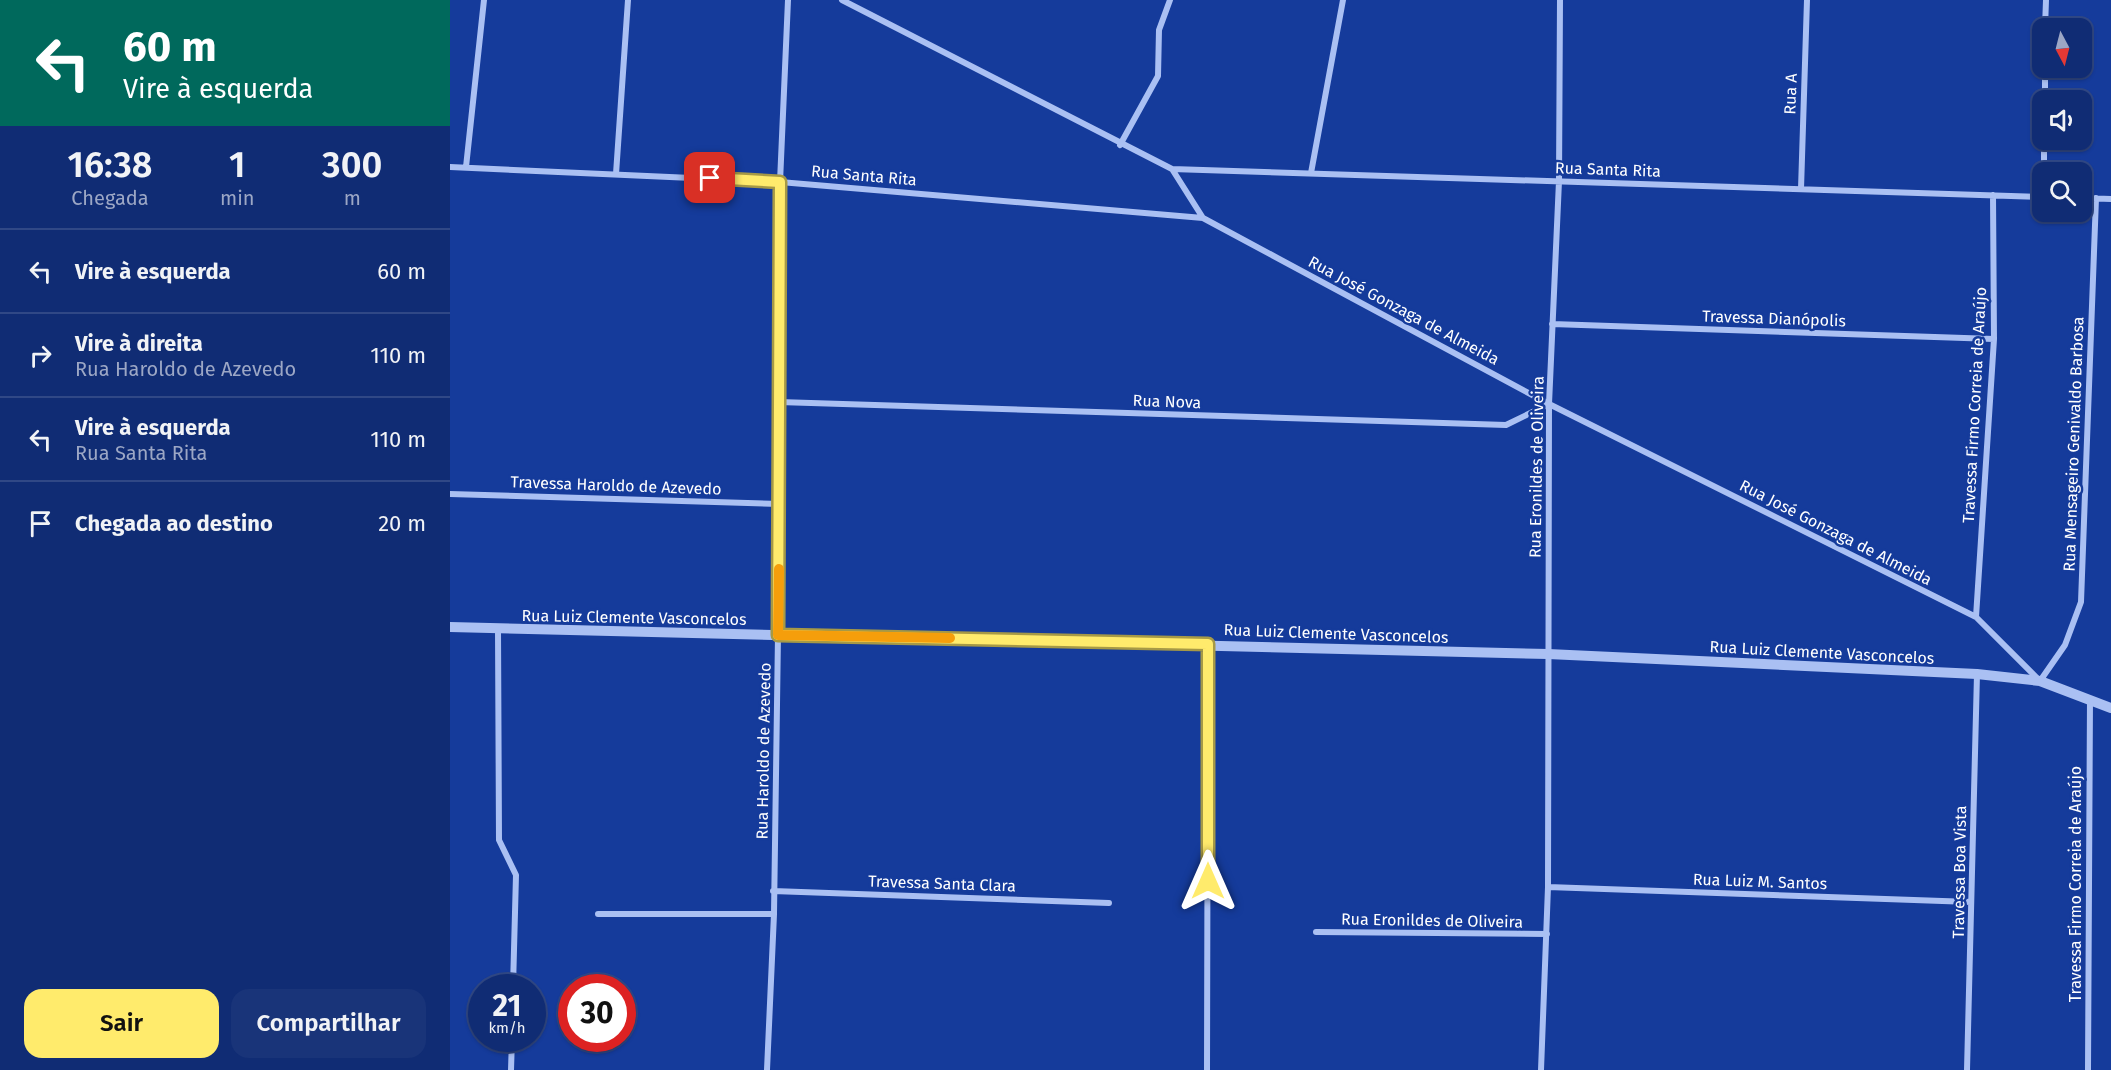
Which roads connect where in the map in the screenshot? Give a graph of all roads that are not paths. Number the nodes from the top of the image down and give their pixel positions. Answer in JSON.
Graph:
{"nodes":[{"id":1,"x":484,"y":0,"type":"edge"},
{"id":2,"x":628,"y":0,"type":"edge"},
{"id":3,"x":788,"y":0,"type":"edge"},
{"id":4,"x":842,"y":0,"type":"edge"},
{"id":5,"x":1170,"y":0,"type":"edge"},
{"id":6,"x":1343,"y":0,"type":"edge"},
{"id":7,"x":1560,"y":0,"type":"edge"},
{"id":8,"x":1807,"y":0,"type":"edge"},
{"id":9,"x":2046,"y":0,"type":"edge"},
{"id":10,"x":2045,"y":18,"type":"edge"},
{"id":11,"x":1120,"y":145,"type":"junction"},
{"id":12,"x":450,"y":166,"type":"edge"},
{"id":13,"x":466,"y":167,"type":"junction"},
{"id":14,"x":1172,"y":169,"type":"junction"},
{"id":15,"x":1311,"y":173,"type":"junction"},
{"id":16,"x":616,"y":174,"type":"junction"},
{"id":17,"x":1559,"y":181,"type":"junction"},
{"id":18,"x":780,"y":182,"type":"junction"},
{"id":19,"x":1801,"y":189,"type":"junction"},
{"id":20,"x":1993,"y":195,"type":"junction"},
{"id":21,"x":2032,"y":197,"type":"edge"},
{"id":22,"x":2092,"y":198,"type":"edge"},
{"id":23,"x":2096,"y":198,"type":"junction"},
{"id":24,"x":2111,"y":199,"type":"edge"},
{"id":25,"x":1203,"y":218,"type":"junction"},
{"id":26,"x":1552,"y":324,"type":"junction"},
{"id":27,"x":1994,"y":339,"type":"junction"},
{"id":28,"x":779,"y":402,"type":"junction"},
{"id":29,"x":1549,"y":404,"type":"junction"},
{"id":30,"x":450,"y":494,"type":"edge"},
{"id":31,"x":780,"y":504,"type":"junction"},
{"id":32,"x":1976,"y":617,"type":"junction"},
{"id":33,"x":450,"y":627,"type":"edge"},
{"id":34,"x":498,"y":629,"type":"junction"},
{"id":35,"x":778,"y":635,"type":"junction"},
{"id":36,"x":1208,"y":644,"type":"junction"},
{"id":37,"x":1548,"y":654,"type":"junction"},
{"id":38,"x":1977,"y":675,"type":"junction"},
{"id":39,"x":2040,"y":681,"type":"junction"},
{"id":40,"x":2090,"y":698,"type":"junction"},
{"id":41,"x":2111,"y":708,"type":"edge"},
{"id":42,"x":1548,"y":887,"type":"junction"},
{"id":43,"x":773,"y":891,"type":"junction"},
{"id":44,"x":1971,"y":902,"type":"junction"},
{"id":45,"x":1109,"y":903,"type":"dead end"},
{"id":46,"x":598,"y":914,"type":"dead end"},
{"id":47,"x":774,"y":914,"type":"junction"},
{"id":48,"x":1316,"y":932,"type":"dead end"},
{"id":49,"x":1547,"y":934,"type":"junction"},
{"id":50,"x":513,"y":974,"type":"edge"},
{"id":51,"x":512,"y":1052,"type":"edge"},
{"id":52,"x":511,"y":1070,"type":"edge"},
{"id":53,"x":767,"y":1070,"type":"edge"},
{"id":54,"x":1207,"y":1070,"type":"edge"},
{"id":55,"x":1541,"y":1070,"type":"edge"},
{"id":56,"x":1967,"y":1070,"type":"edge"},
{"id":57,"x":2088,"y":1070,"type":"edge"}],
"edges":[{"from":1,"to":13,"type":"street"},
{"from":2,"to":16,"type":"street"},
{"from":3,"to":18,"type":"street","name":"Rua Haroldo de Azevedo"},
{"from":4,"to":11,"type":"street"},
{"from":5,"to":11,"type":"street"},
{"from":6,"to":15,"type":"street"},
{"from":7,"to":17,"type":"street","name":"Rua Eronildes de Oliveira"},
{"from":8,"to":19,"type":"street","name":"Rua A"},
{"from":9,"to":10,"type":"street"},
{"from":11,"to":14,"type":"street"},
{"from":12,"to":13,"type":"street","name":"Rua Santa Rita"},
{"from":13,"to":16,"type":"street","name":"Rua Santa Rita"},
{"from":14,"to":15,"type":"street","name":"Rua Santa Rita"},
{"from":14,"to":25,"type":"street","name":"Rua José Gonzaga de Almeida"},
{"from":15,"to":17,"type":"street","name":"Rua Santa Rita"},
{"from":16,"to":18,"type":"street","name":"Rua Santa Rita"},
{"from":17,"to":19,"type":"street","name":"Rua Santa Rita"},
{"from":17,"to":26,"type":"street","name":"Rua Eronildes de Oliveira"},
{"from":18,"to":25,"type":"street","name":"Rua Santa Rita"},
{"from":18,"to":28,"type":"street","name":"Rua Haroldo de Azevedo"},
{"from":19,"to":20,"type":"street","name":"Rua Santa Rita"},
{"from":20,"to":21,"type":"street","name":"Rua Santa Rita"},
{"from":20,"to":27,"type":"street","name":"Travessa Firmo Correia de Araújo"},
{"from":22,"to":23,"type":"street"},
{"from":23,"to":24,"type":"street"},
{"from":23,"to":39,"type":"street","name":"Rua Mensageiro Genivaldo Barbosa"},
{"from":25,"to":29,"type":"street","name":"Rua José Gonzaga de Almeida"},
{"from":26,"to":27,"type":"street","name":"Travessa Dianópolis"},
{"from":26,"to":29,"type":"street","name":"Rua Eronildes de Oliveira"},
{"from":27,"to":32,"type":"street","name":"Travessa Firmo Correia de Araújo"},
{"from":28,"to":29,"type":"street","name":"Rua Nova"},
{"from":28,"to":31,"type":"street","name":"Rua Haroldo de Azevedo"},
{"from":29,"to":32,"type":"street","name":"Rua José Gonzaga de Almeida"},
{"from":29,"to":37,"type":"street","name":"Rua Eronildes de Oliveira"},
{"from":30,"to":31,"type":"street","name":"Travessa Haroldo de Azevedo"},
{"from":31,"to":35,"type":"street","name":"Rua Haroldo de Azevedo"},
{"from":32,"to":39,"type":"street","name":"Rua José Gonzaga de Almeida"},
{"from":33,"to":34,"type":"street","name":"Rua Luiz Clemente Vasconcelos"},
{"from":34,"to":35,"type":"street","name":"Rua Luiz Clemente Vasconcelos"},
{"from":34,"to":50,"type":"street"},
{"from":35,"to":36,"type":"street","name":"Rua Luiz Clemente Vasconcelos"},
{"from":35,"to":43,"type":"street","name":"Rua Haroldo de Azevedo"},
{"from":36,"to":37,"type":"street","name":"Rua Luiz Clemente Vasconcelos"},
{"from":36,"to":54,"type":"street"},
{"from":37,"to":38,"type":"street","name":"Rua Luiz Clemente Vasconcelos"},
{"from":37,"to":42,"type":"street","name":"Rua Eronildes de Oliveira"},
{"from":38,"to":39,"type":"street","name":"Rua Luiz Clemente Vasconcelos"},
{"from":38,"to":44,"type":"street","name":"Travessa Boa Vista"},
{"from":39,"to":40,"type":"street","name":"Rua Luiz Clemente Vasconcelos"},
{"from":40,"to":41,"type":"street","name":"Rua Luiz Clemente Vasconcelos"},
{"from":40,"to":57,"type":"street","name":"Travessa Firmo Correia de Araújo"},
{"from":42,"to":44,"type":"street","name":"Rua Luiz M. Santos"},
{"from":42,"to":49,"type":"street","name":"Rua Eronildes de Oliveira"},
{"from":43,"to":45,"type":"street","name":"Travessa Santa Clara"},
{"from":43,"to":47,"type":"street","name":"Rua Haroldo de Azevedo"},
{"from":44,"to":56,"type":"street","name":"Travessa Boa Vista"},
{"from":46,"to":47,"type":"street"},
{"from":47,"to":53,"type":"street","name":"Rua Haroldo de Azevedo"},
{"from":48,"to":49,"type":"street","name":"Rua Eronildes de Oliveira"},
{"from":49,"to":55,"type":"street","name":"Rua Eronildes de Oliveira"},
{"from":51,"to":52,"type":"street"}]}
